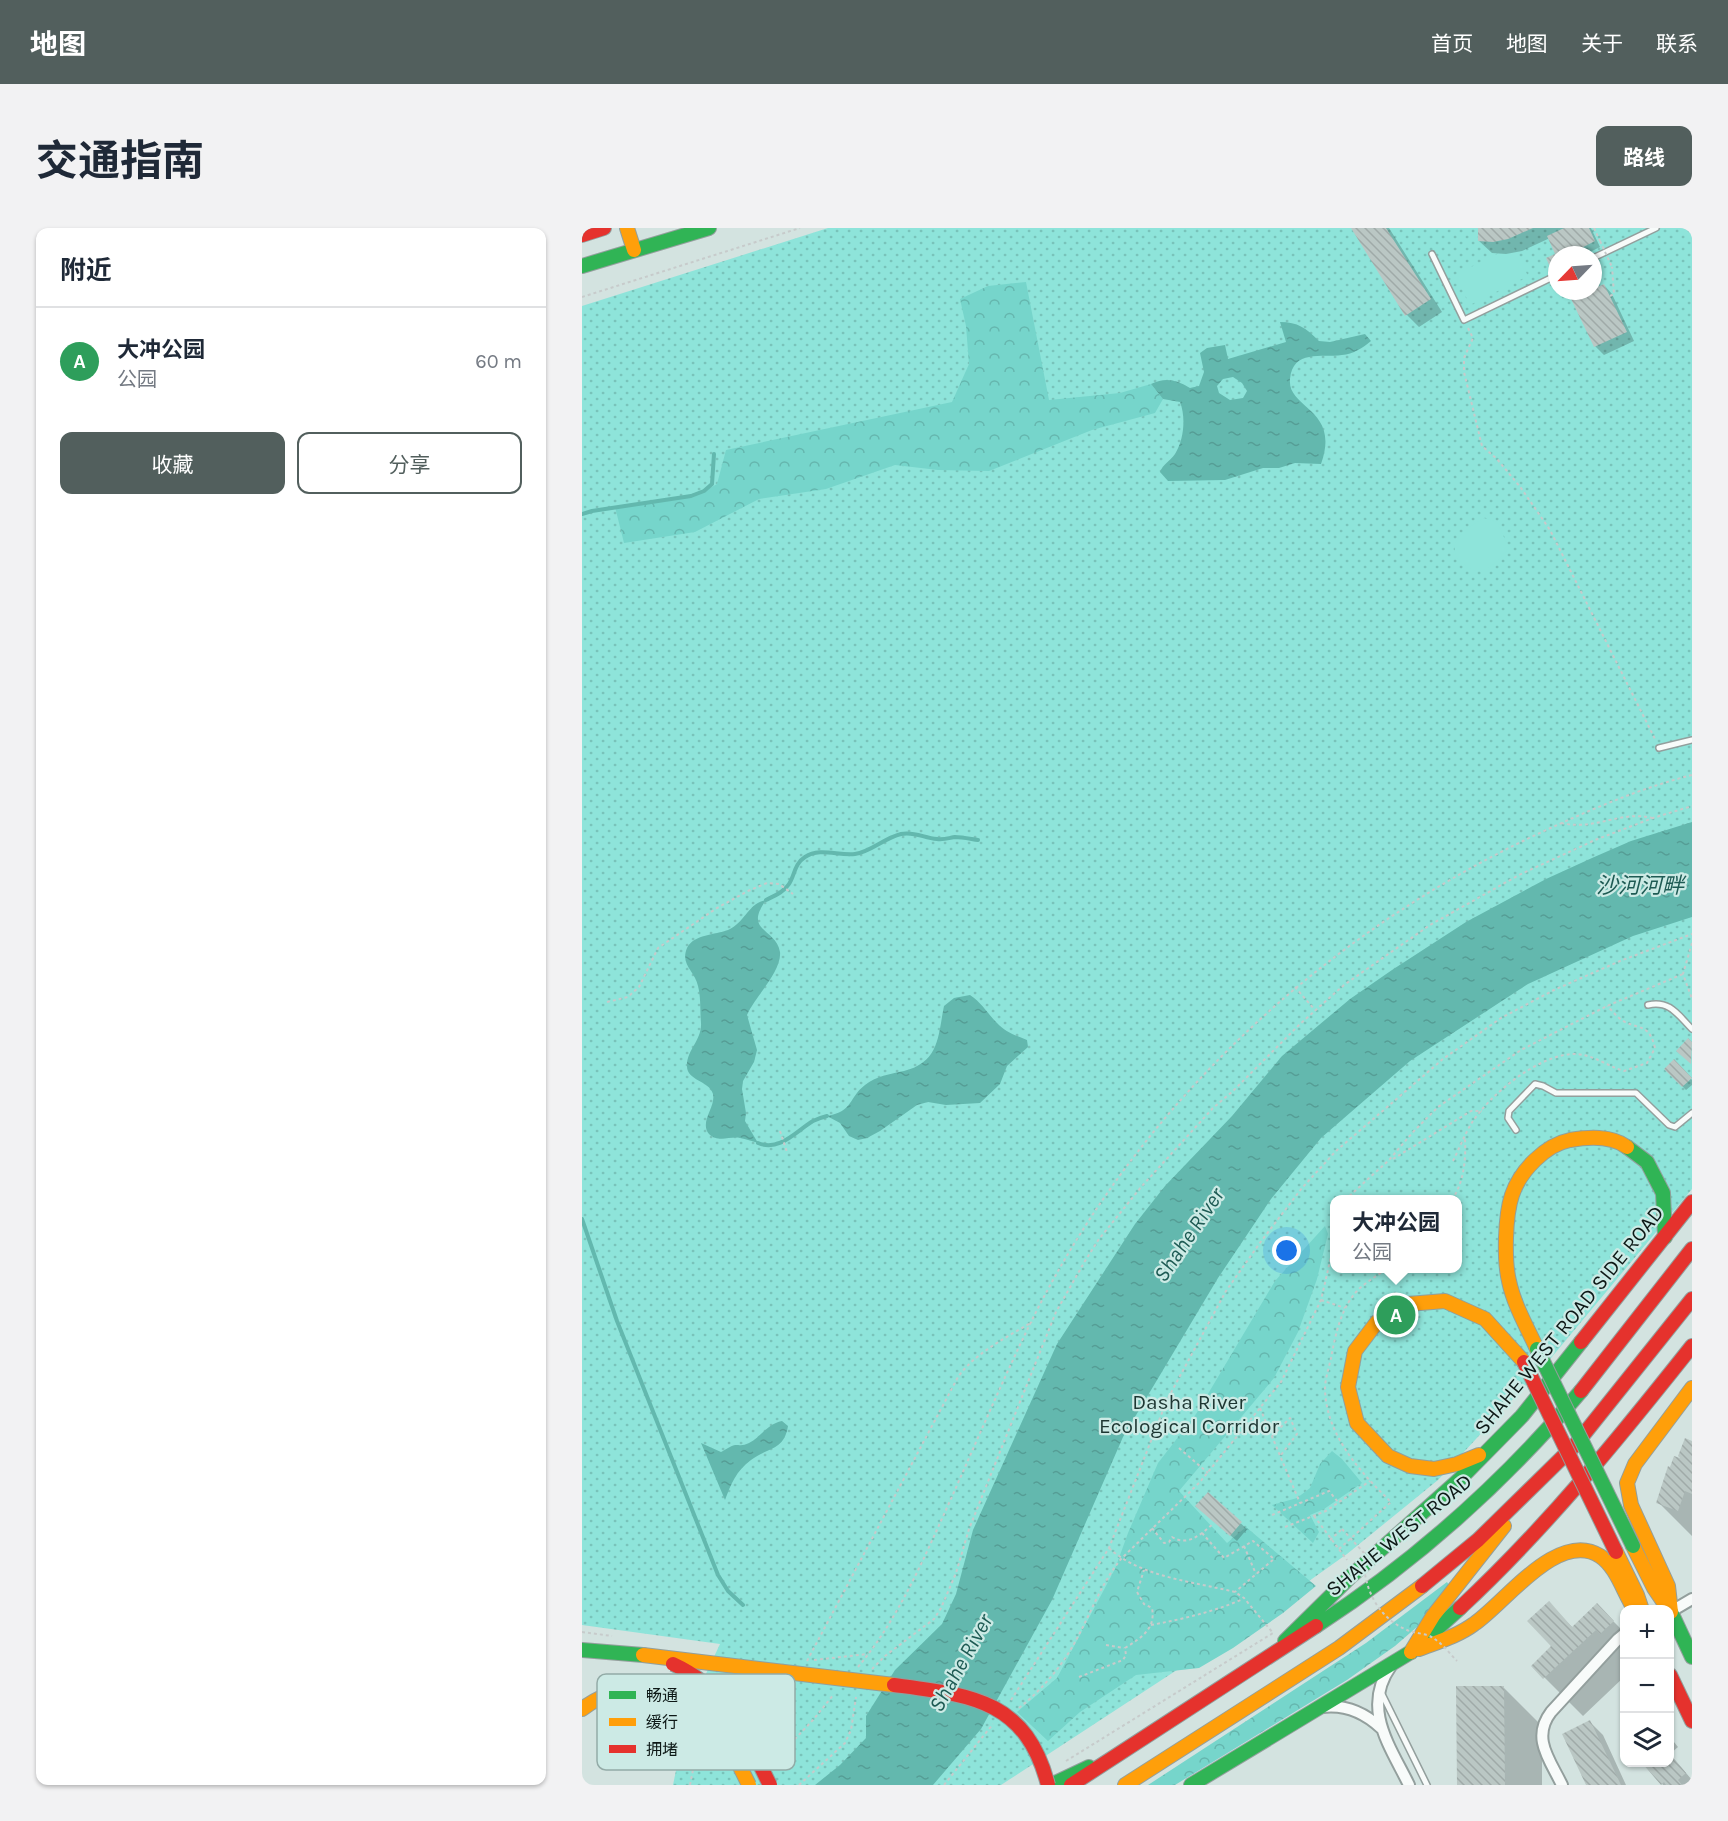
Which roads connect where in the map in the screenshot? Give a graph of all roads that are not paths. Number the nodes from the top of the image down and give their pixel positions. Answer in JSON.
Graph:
{"nodes":[{"id":1,"x":604,"y":228,"type":"edge"},
{"id":2,"x":627,"y":228,"type":"edge"},
{"id":3,"x":709,"y":228,"type":"edge"},
{"id":4,"x":1656,"y":228,"type":"edge"},
{"id":5,"x":582,"y":235,"type":"edge"},
{"id":6,"x":634,"y":250,"type":"junction"},
{"id":7,"x":1432,"y":254,"type":"dead end"},
{"id":8,"x":1602,"y":254,"type":"edge"},
{"id":9,"x":582,"y":266,"type":"edge"},
{"id":10,"x":1548,"y":279,"type":"edge"},
{"id":11,"x":1692,"y":740,"type":"edge"},
{"id":12,"x":1659,"y":748,"type":"road end"},
{"id":13,"x":1648,"y":1005,"type":"dead end"},
{"id":14,"x":1692,"y":1029,"type":"edge"},
{"id":15,"x":1692,"y":1113,"type":"edge"},
{"id":16,"x":1516,"y":1130,"type":"dead end"},
{"id":17,"x":1692,"y":1202,"type":"edge"},
{"id":18,"x":1665,"y":1237,"type":"junction"},
{"id":19,"x":1692,"y":1249,"type":"edge"},
{"id":20,"x":1690,"y":1302,"type":"edge"},
{"id":21,"x":1692,"y":1347,"type":"edge"},
{"id":22,"x":1692,"y":1389,"type":"edge"},
{"id":23,"x":1494,"y":1445,"type":"junction"},
{"id":24,"x":1529,"y":1492,"type":"junction"},
{"id":25,"x":1692,"y":1599,"type":"edge"},
{"id":26,"x":1632,"y":1605,"type":"edge"},
{"id":27,"x":1640,"y":1605,"type":"edge"},
{"id":28,"x":1666,"y":1605,"type":"edge"},
{"id":29,"x":1669,"y":1605,"type":"edge"},
{"id":30,"x":1674,"y":1609,"type":"edge"},
{"id":31,"x":1674,"y":1619,"type":"edge"},
{"id":32,"x":1620,"y":1638,"type":"edge"},
{"id":33,"x":582,"y":1650,"type":"edge"},
{"id":34,"x":1411,"y":1653,"type":"junction"},
{"id":35,"x":643,"y":1655,"type":"junction"},
{"id":36,"x":1692,"y":1657,"type":"edge"},
{"id":37,"x":1266,"y":1659,"type":"junction"},
{"id":38,"x":1393,"y":1664,"type":"junction"},
{"id":39,"x":694,"y":1674,"type":"edge"},
{"id":40,"x":1674,"y":1683,"type":"edge"},
{"id":41,"x":1379,"y":1688,"type":"junction"},
{"id":42,"x":597,"y":1699,"type":"edge"},
{"id":43,"x":1318,"y":1707,"type":"junction"},
{"id":44,"x":582,"y":1709,"type":"edge"},
{"id":45,"x":1692,"y":1721,"type":"edge"},
{"id":46,"x":1381,"y":1728,"type":"junction"},
{"id":47,"x":1124,"y":1750,"type":"junction"},
{"id":48,"x":741,"y":1770,"type":"edge"},
{"id":49,"x":762,"y":1770,"type":"edge"},
{"id":50,"x":749,"y":1785,"type":"edge"},
{"id":51,"x":770,"y":1785,"type":"edge"},
{"id":52,"x":1049,"y":1785,"type":"edge"},
{"id":53,"x":1071,"y":1785,"type":"edge"},
{"id":54,"x":1125,"y":1785,"type":"edge"},
{"id":55,"x":1191,"y":1785,"type":"edge"},
{"id":56,"x":1408,"y":1785,"type":"edge"},
{"id":57,"x":1427,"y":1785,"type":"edge"},
{"id":58,"x":1562,"y":1785,"type":"edge"}],
"edges":[{"from":1,"to":5,"type":"main road"},
{"from":2,"to":6,"type":"main road"},
{"from":3,"to":6,"type":"main road"},
{"from":4,"to":8,"type":"lane"},
{"from":6,"to":9,"type":"main road"},
{"from":7,"to":10,"type":"lane"},
{"from":11,"to":12,"type":"lane"},
{"from":13,"to":14,"type":"lane"},
{"from":15,"to":16,"type":"lane"},
{"from":17,"to":18,"type":"main road","name":"SHAHE WEST ROAD SIDE ROAD"},
{"from":18,"to":23,"type":"main road","name":"SHAHE WEST ROAD SIDE ROAD"},
{"from":18,"to":28,"type":"main road","bridge":true},
{"from":19,"to":37,"type":"main road","name":"SHAHE WEST ROAD"},
{"from":20,"to":24,"type":"main road"},
{"from":21,"to":34,"type":"main road"},
{"from":22,"to":29,"type":"main road"},
{"from":23,"to":27,"type":"main road","bridge":true},
{"from":23,"to":37,"type":"main road","name":"SHAHE WEST ROAD SIDE ROAD"},
{"from":24,"to":34,"type":"main road"},
{"from":24,"to":54,"type":"main road"},
{"from":25,"to":30,"type":"street"},
{"from":26,"to":34,"type":"main road"},
{"from":31,"to":36,"type":"main road"},
{"from":32,"to":58,"type":"street"},
{"from":33,"to":35,"type":"main road"},
{"from":34,"to":38,"type":"main road"},
{"from":35,"to":39,"type":"main road","bridge":true},
{"from":35,"to":52,"type":"main road","bridge":true},
{"from":37,"to":47,"type":"main road","name":"SHAHE WEST ROAD"},
{"from":38,"to":41,"type":"street"},
{"from":38,"to":43,"type":"main road"},
{"from":40,"to":45,"type":"main road"},
{"from":41,"to":46,"type":"street"},
{"from":41,"to":57,"type":"lane"},
{"from":42,"to":44,"type":"main road","bridge":true},
{"from":43,"to":46,"type":"street"},
{"from":43,"to":55,"type":"main road"},
{"from":46,"to":56,"type":"street"},
{"from":47,"to":52,"type":"main road"},
{"from":47,"to":53,"type":"main road","name":"SHAHE WEST ROAD"},
{"from":48,"to":50,"type":"main road","bridge":true},
{"from":49,"to":51,"type":"main road","bridge":true}]}
